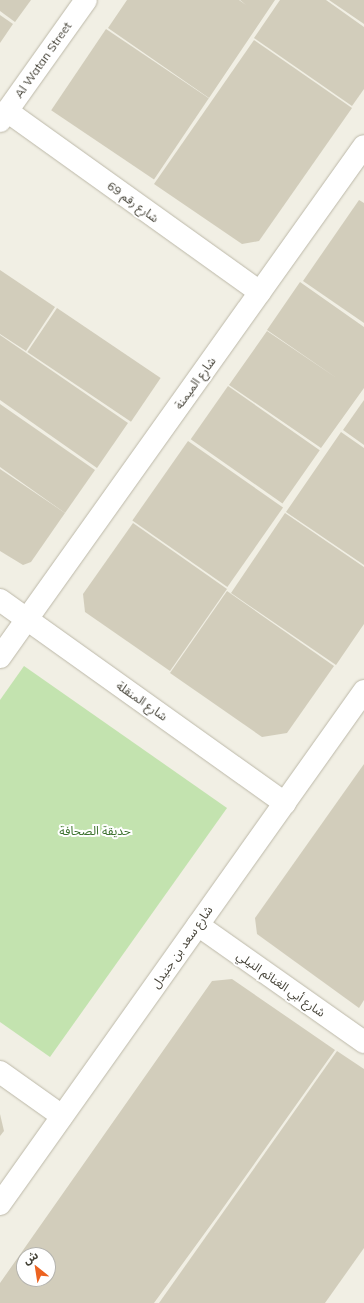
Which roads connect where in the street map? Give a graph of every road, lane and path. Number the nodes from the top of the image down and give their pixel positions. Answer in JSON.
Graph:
{"nodes":[{"id":1,"x":86,"y":0,"type":"edge"},
{"id":2,"x":3,"y":116,"type":"edge"},
{"id":3,"x":364,"y":146,"type":"edge"},
{"id":4,"x":260,"y":292,"type":"junction"},
{"id":5,"x":0,"y":600,"type":"edge"},
{"id":6,"x":27,"y":619,"type":"junction"},
{"id":7,"x":0,"y":657,"type":"edge"},
{"id":8,"x":364,"y":691,"type":"edge"},
{"id":9,"x":285,"y":803,"type":"junction"},
{"id":10,"x":198,"y":925,"type":"junction"},
{"id":11,"x":364,"y":1042,"type":"edge"},
{"id":12,"x":0,"y":1072,"type":"edge"},
{"id":13,"x":62,"y":1116,"type":"junction"},
{"id":14,"x":0,"y":1204,"type":"edge"}],
"edges":[{"from":1,"to":2,"type":"street","name":"Al Watan Street"},
{"from":2,"to":4,"type":"street","name":"شارع رقم 69"},
{"from":3,"to":4,"type":"street","name":"شارع الميمنة"},
{"from":4,"to":6,"type":"street","name":"شارع الميمنة"},
{"from":5,"to":6,"type":"street","name":"شارع المنقلة"},
{"from":6,"to":7,"type":"street","name":"شارع الميمنة"},
{"from":6,"to":9,"type":"street","name":"شارع المنقلة"},
{"from":8,"to":9,"type":"street","name":"شارع سعد بن جنيدل"},
{"from":9,"to":10,"type":"street","name":"شارع سعد بن جنيدل"},
{"from":10,"to":11,"type":"street","name":"شارع أبي الغنائم النيلي"},
{"from":10,"to":13,"type":"street","name":"شارع سعد بن جنيدل"},
{"from":12,"to":13,"type":"street"},
{"from":13,"to":14,"type":"street","name":"شارع سعد بن جنيدل"}]}
